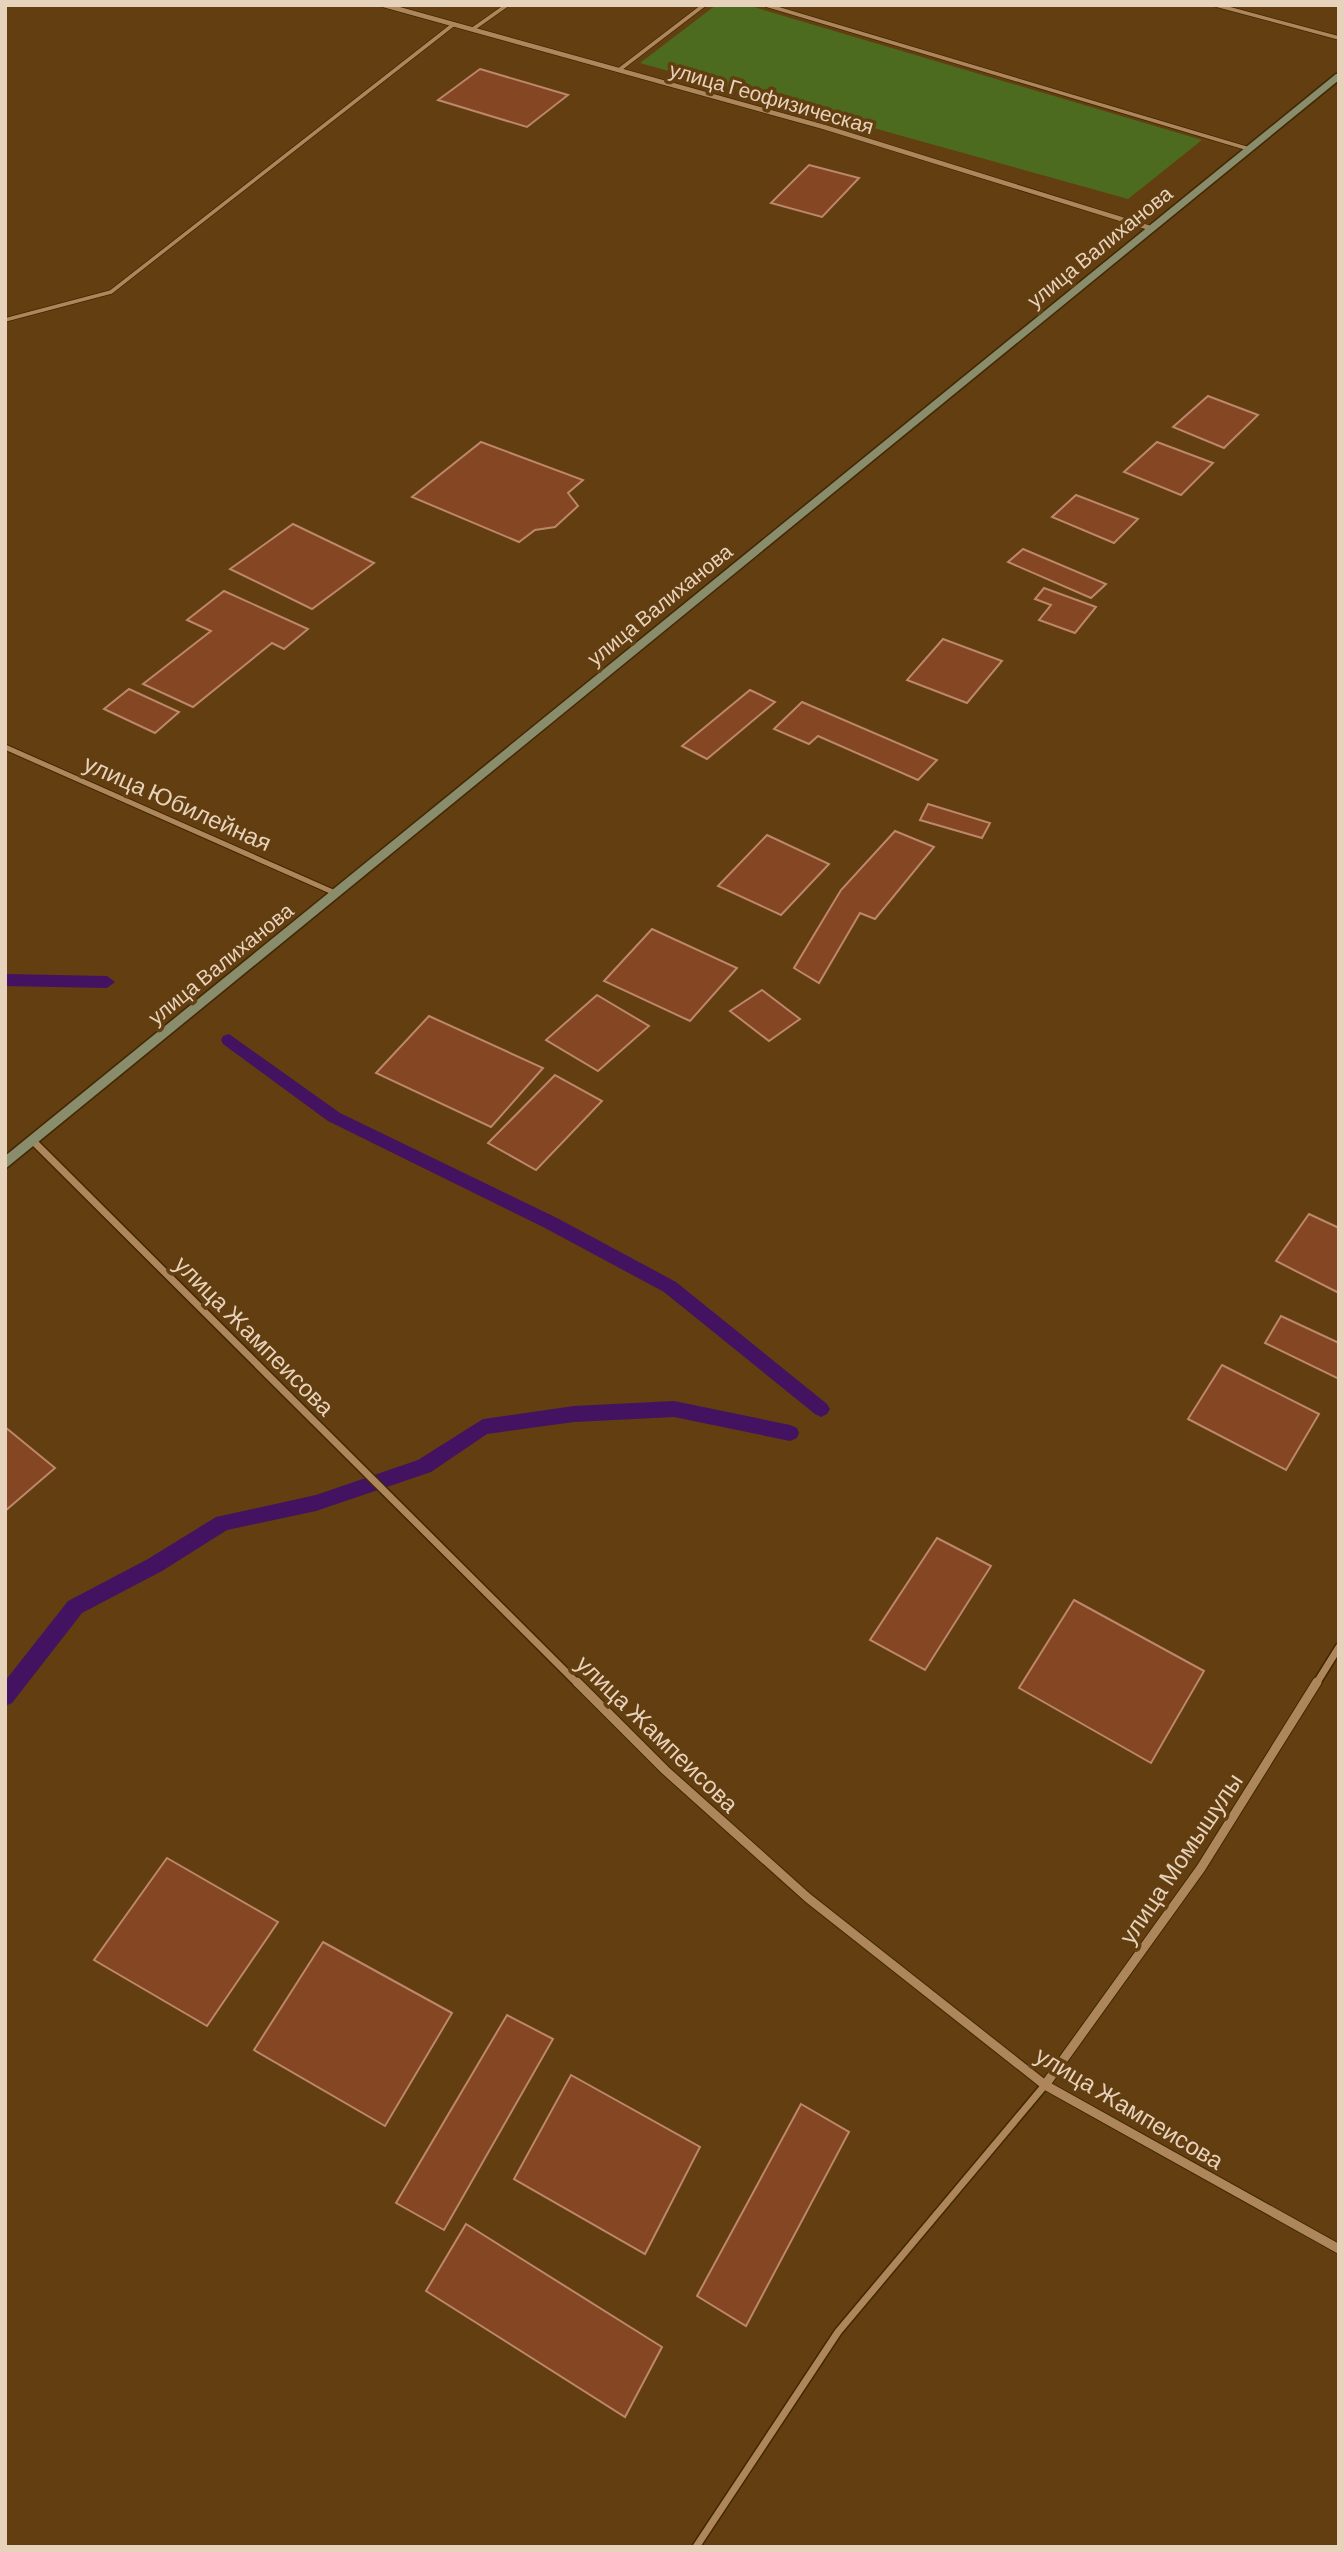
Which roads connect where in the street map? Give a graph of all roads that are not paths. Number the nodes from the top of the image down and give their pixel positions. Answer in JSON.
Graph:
{"nodes":[{"id":1,"x":384,"y":5,"type":"edge"},
{"id":2,"x":507,"y":5,"type":"edge"},
{"id":3,"x":704,"y":5,"type":"edge"},
{"id":4,"x":766,"y":5,"type":"edge"},
{"id":5,"x":1216,"y":5,"type":"edge"},
{"id":6,"x":454,"y":24,"type":"junction"},
{"id":7,"x":473,"y":29,"type":"junction"},
{"id":8,"x":1339,"y":38,"type":"edge"},
{"id":9,"x":618,"y":70,"type":"junction"},
{"id":10,"x":1339,"y":76,"type":"edge"},
{"id":11,"x":1249,"y":149,"type":"junction"},
{"id":12,"x":1150,"y":228,"type":"junction"},
{"id":13,"x":5,"y":320,"type":"edge"},
{"id":14,"x":5,"y":747,"type":"edge"},
{"id":15,"x":335,"y":893,"type":"junction"},
{"id":16,"x":33,"y":1141,"type":"junction"},
{"id":17,"x":5,"y":1164,"type":"edge"},
{"id":18,"x":1339,"y":1647,"type":"edge"},
{"id":19,"x":1045,"y":2085,"type":"junction"},
{"id":20,"x":1339,"y":2249,"type":"edge"},
{"id":21,"x":696,"y":2547,"type":"edge"}],
"edges":[{"from":1,"to":6,"type":"street","name":"улица Геофизическая"},
{"from":2,"to":7,"type":"lane"},
{"from":3,"to":9,"type":"lane"},
{"from":4,"to":11,"type":"lane"},
{"from":5,"to":8,"type":"lane"},
{"from":6,"to":7,"type":"street","name":"улица Геофизическая"},
{"from":6,"to":13,"type":"lane"},
{"from":7,"to":9,"type":"street","name":"улица Геофизическая"},
{"from":9,"to":12,"type":"street","name":"улица Геофизическая"},
{"from":10,"to":11,"type":"main road","name":"улица Валиханова"},
{"from":11,"to":12,"type":"main road","name":"улица Валиханова"},
{"from":12,"to":15,"type":"main road","name":"улица Валиханова"},
{"from":14,"to":15,"type":"street","name":"улица Юбилейная"},
{"from":15,"to":16,"type":"main road","name":"улица Валиханова"},
{"from":16,"to":17,"type":"main road","name":"улица Валиханова"},
{"from":16,"to":19,"type":"street","name":"улица Жампеисова"},
{"from":18,"to":19,"type":"street","name":"улица Момышулы"},
{"from":19,"to":20,"type":"street","name":"улица Жампеисова"},
{"from":19,"to":21,"type":"lane"}]}
